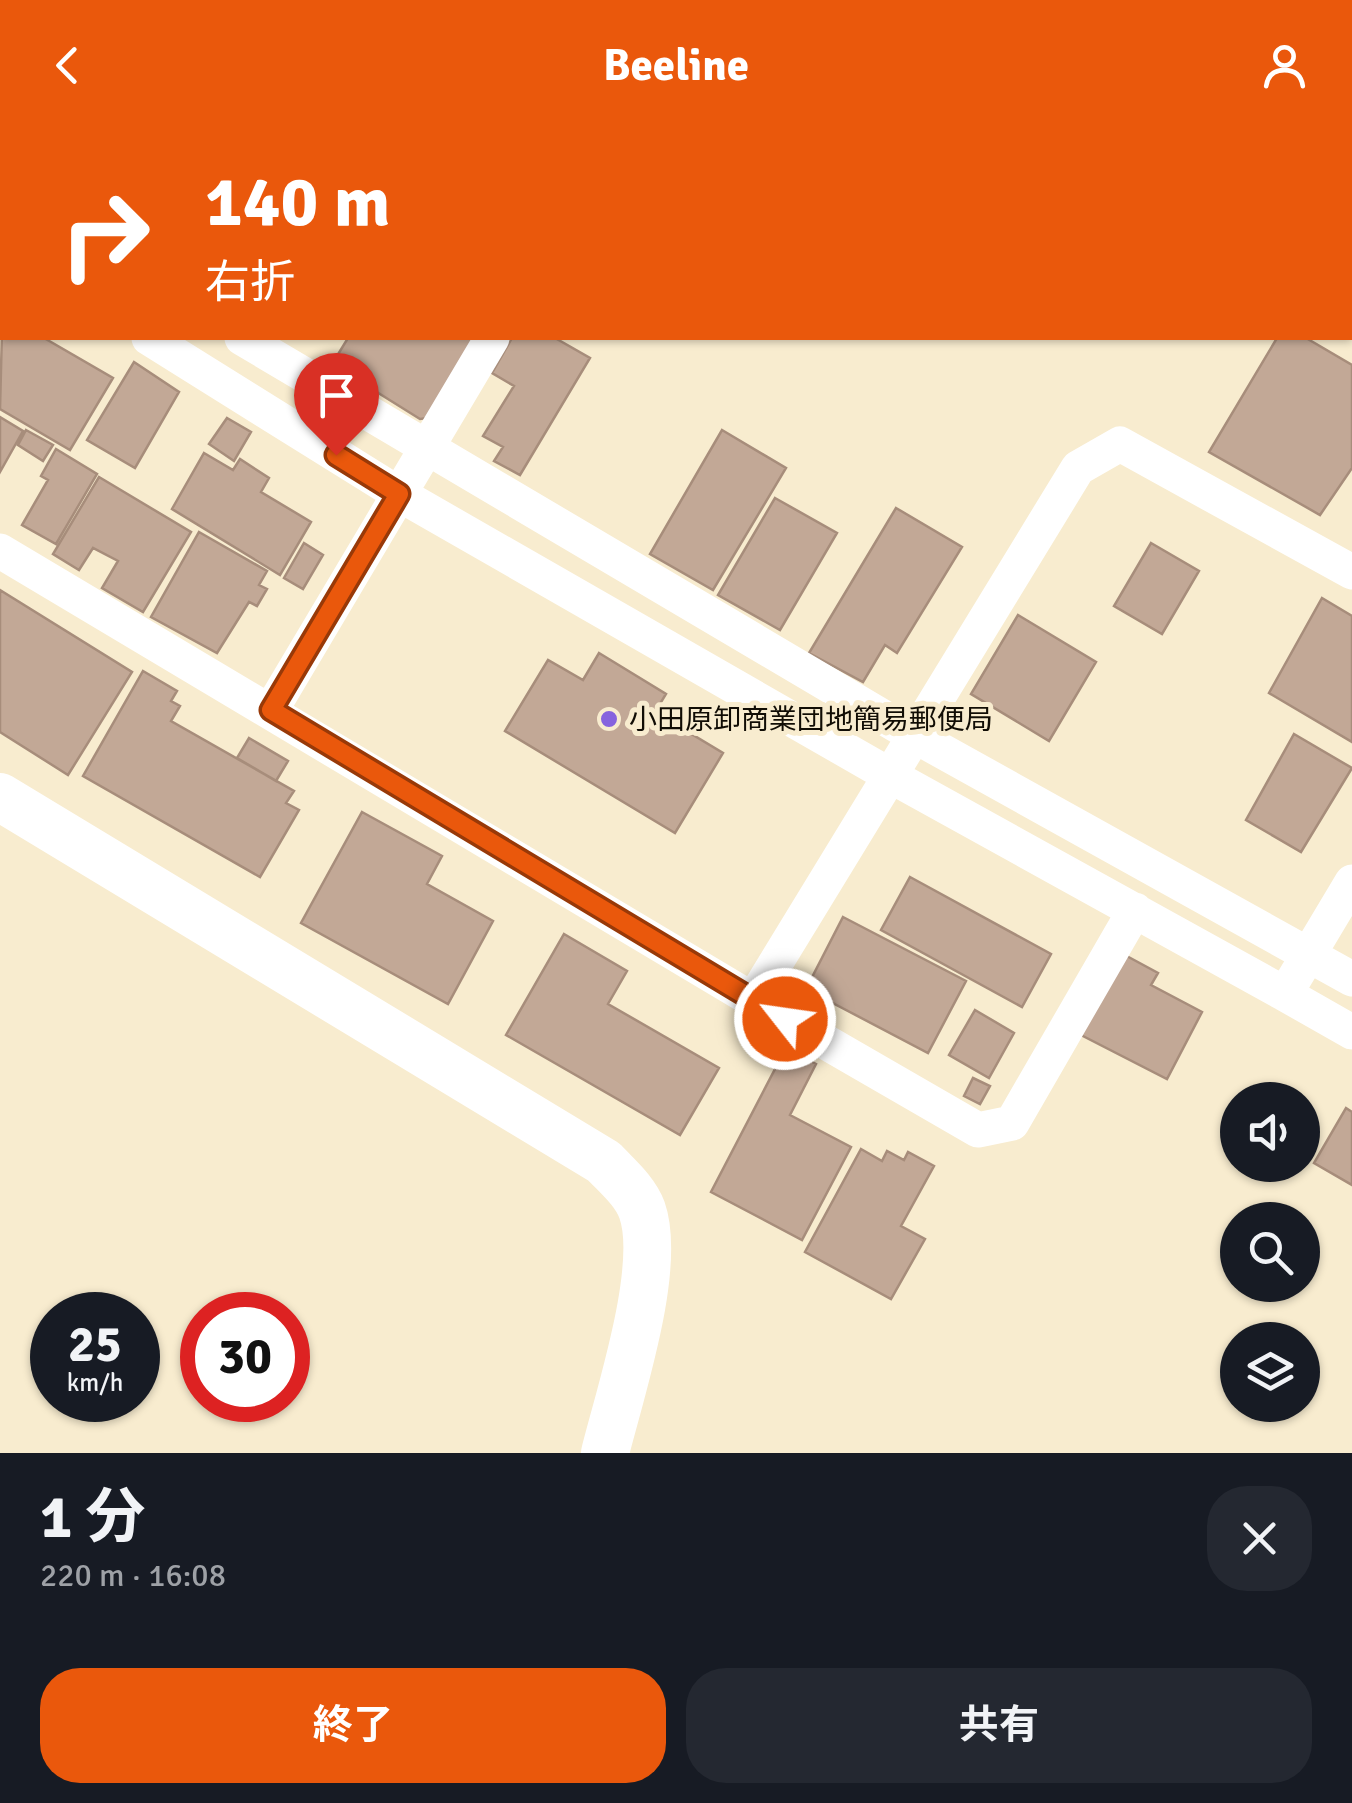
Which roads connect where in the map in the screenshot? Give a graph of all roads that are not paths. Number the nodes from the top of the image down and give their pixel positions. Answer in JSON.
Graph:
{"nodes":[{"id":1,"x":152,"y":340,"type":"edge"},
{"id":2,"x":245,"y":340,"type":"edge"},
{"id":3,"x":491,"y":340,"type":"edge"},
{"id":4,"x":428,"y":450,"type":"junction"},
{"id":5,"x":399,"y":494,"type":"junction"},
{"id":6,"x":0,"y":550,"type":"edge"},
{"id":7,"x":1352,"y":572,"type":"edge"},
{"id":8,"x":271,"y":710,"type":"junction"},
{"id":9,"x":915,"y":736,"type":"junction"},
{"id":10,"x":892,"y":776,"type":"junction"},
{"id":11,"x":0,"y":797,"type":"edge"},
{"id":12,"x":1352,"y":882,"type":"edge"},
{"id":13,"x":1135,"y":910,"type":"junction"},
{"id":14,"x":1308,"y":956,"type":"junction"},
{"id":15,"x":1352,"y":979,"type":"edge"},
{"id":16,"x":1285,"y":994,"type":"junction"},
{"id":17,"x":753,"y":1000,"type":"junction"},
{"id":18,"x":1352,"y":1032,"type":"edge"},
{"id":19,"x":605,"y":1453,"type":"edge"}],
"edges":[{"from":1,"to":5,"type":"street"},
{"from":2,"to":4,"type":"street"},
{"from":3,"to":4,"type":"street"},
{"from":4,"to":5,"type":"street"},
{"from":4,"to":9,"type":"street"},
{"from":5,"to":8,"type":"street"},
{"from":5,"to":10,"type":"street"},
{"from":6,"to":8,"type":"street"},
{"from":7,"to":9,"type":"street"},
{"from":8,"to":17,"type":"street"},
{"from":9,"to":10,"type":"street"},
{"from":9,"to":14,"type":"street"},
{"from":10,"to":13,"type":"street"},
{"from":10,"to":17,"type":"street"},
{"from":11,"to":19,"type":"street"},
{"from":12,"to":14,"type":"street"},
{"from":13,"to":16,"type":"street"},
{"from":13,"to":17,"type":"street"},
{"from":14,"to":15,"type":"street"},
{"from":14,"to":16,"type":"street"},
{"from":16,"to":18,"type":"street"}]}
